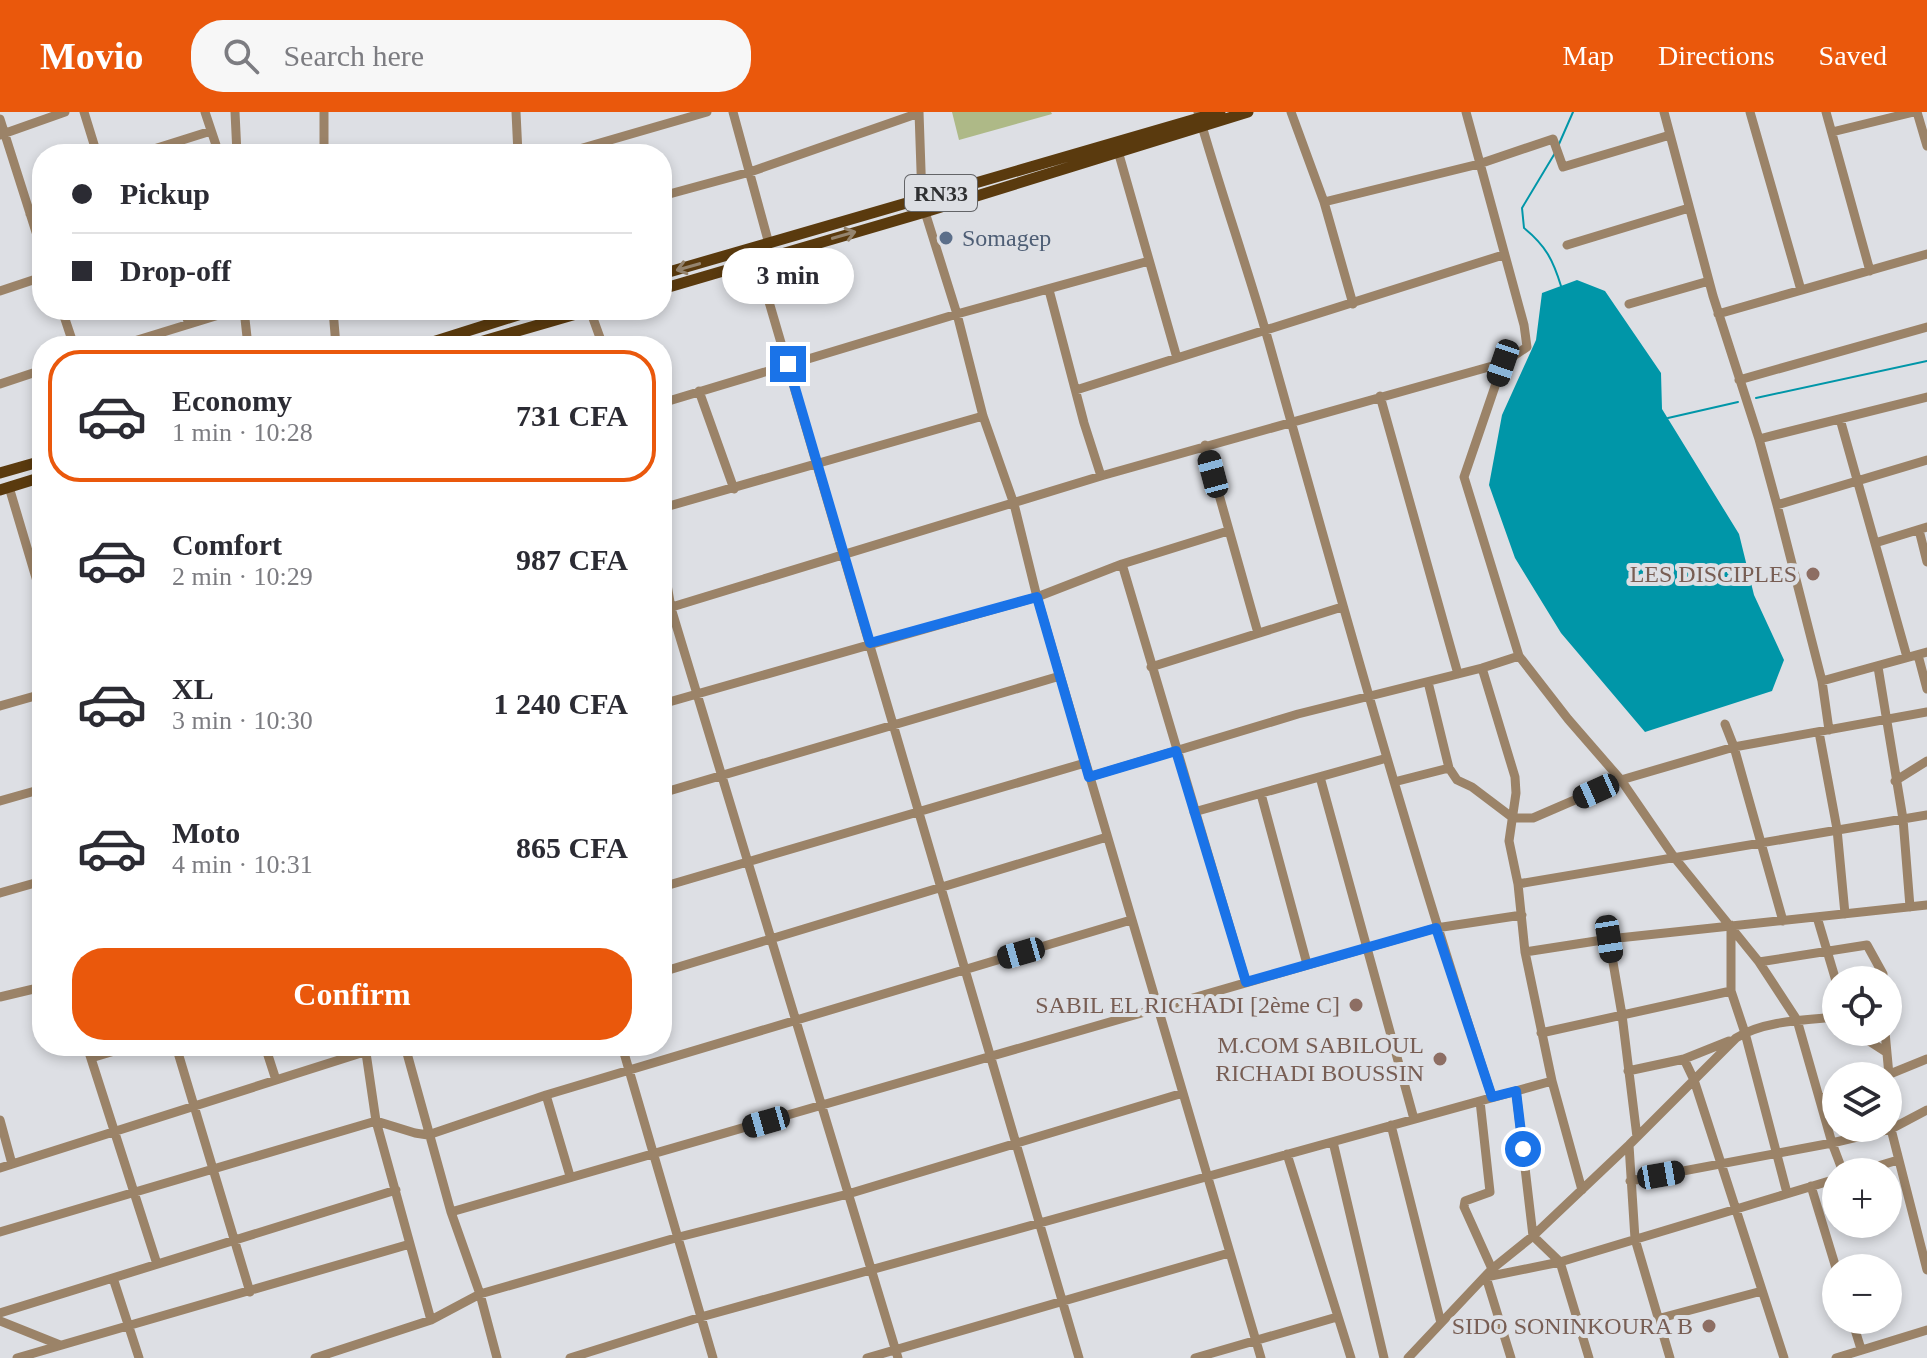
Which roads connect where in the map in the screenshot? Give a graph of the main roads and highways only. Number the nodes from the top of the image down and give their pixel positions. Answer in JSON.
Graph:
{"nodes":[{"id":1,"x":1220,"y":112,"type":"edge"},
{"id":2,"x":1248,"y":112,"type":"edge"},
{"id":3,"x":1200,"y":118,"type":"edge"},
{"id":4,"x":672,"y":271,"type":"edge"},
{"id":5,"x":672,"y":286,"type":"edge"},
{"id":6,"x":499,"y":320,"type":"edge"},
{"id":7,"x":556,"y":320,"type":"edge"},
{"id":8,"x":451,"y":336,"type":"edge"},
{"id":9,"x":500,"y":336,"type":"edge"},
{"id":10,"x":32,"y":464,"type":"edge"},
{"id":11,"x":0,"y":473,"type":"edge"},
{"id":12,"x":32,"y":480,"type":"edge"},
{"id":13,"x":4,"y":488,"type":"edge"}],
"edges":[{"from":1,"to":3,"type":"main road","number":"RN33"},
{"from":2,"to":3,"type":"main road","number":"RN33"},
{"from":3,"to":4,"type":"main road","number":"RN33","one_way":true},
{"from":5,"to":3,"type":"main road","number":"RN33","one_way":true},
{"from":6,"to":8,"type":"main road"},
{"from":7,"to":9,"type":"main road"},
{"from":10,"to":11,"type":"main road"},
{"from":12,"to":13,"type":"main road"}]}
